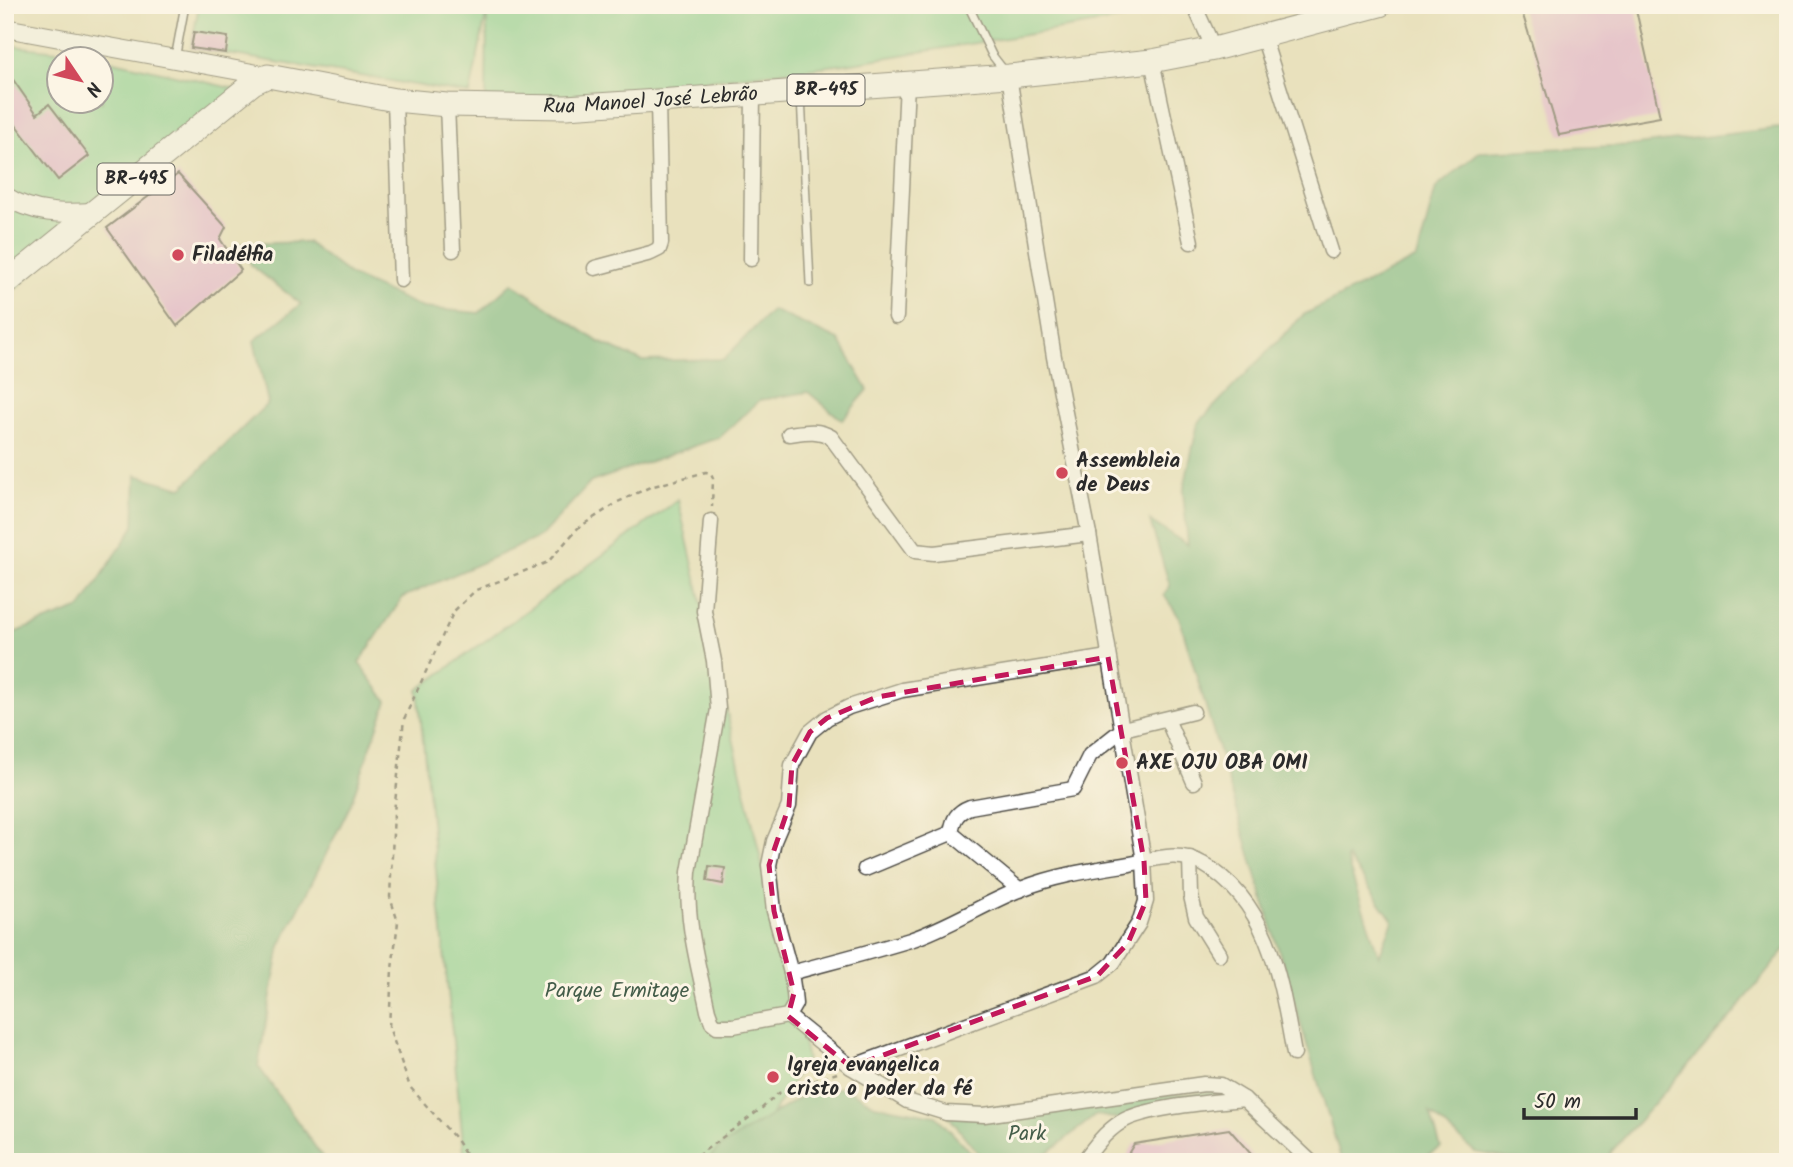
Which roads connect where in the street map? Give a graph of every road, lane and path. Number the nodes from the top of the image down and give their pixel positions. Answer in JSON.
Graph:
{"nodes":[{"id":1,"x":185,"y":5,"type":"edge"},
{"id":2,"x":968,"y":5,"type":"edge"},
{"id":3,"x":1194,"y":5,"type":"edge"},
{"id":4,"x":1380,"y":5,"type":"edge"},
{"id":5,"x":5,"y":28,"type":"edge"},
{"id":6,"x":1263,"y":36,"type":"junction"},
{"id":7,"x":1214,"y":49,"type":"junction"},
{"id":8,"x":174,"y":60,"type":"junction"},
{"id":9,"x":1152,"y":61,"type":"junction"},
{"id":10,"x":268,"y":76,"type":"junction"},
{"id":11,"x":1009,"y":76,"type":"junction"},
{"id":12,"x":907,"y":83,"type":"junction"},
{"id":13,"x":801,"y":92,"type":"junction"},
{"id":14,"x":753,"y":94,"type":"junction"},
{"id":15,"x":395,"y":100,"type":"junction"},
{"id":16,"x":658,"y":102,"type":"junction"},
{"id":17,"x":447,"y":105,"type":"junction"},
{"id":18,"x":5,"y":196,"type":"edge"},
{"id":19,"x":93,"y":212,"type":"junction"},
{"id":20,"x":1191,"y":242,"type":"dead end"},
{"id":21,"x":453,"y":250,"type":"dead end"},
{"id":22,"x":1331,"y":251,"type":"dead end"},
{"id":23,"x":751,"y":259,"type":"dead end"},
{"id":24,"x":594,"y":268,"type":"dead end"},
{"id":25,"x":401,"y":280,"type":"dead end"},
{"id":26,"x":810,"y":283,"type":"dead end"},
{"id":27,"x":5,"y":284,"type":"edge"},
{"id":28,"x":896,"y":317,"type":"dead end"},
{"id":29,"x":789,"y":435,"type":"dead end"},
{"id":30,"x":711,"y":521,"type":"joint"},
{"id":31,"x":1089,"y":534,"type":"junction"},
{"id":32,"x":1108,"y":657,"type":"junction"},
{"id":33,"x":1193,"y":712,"type":"dead end"},
{"id":34,"x":1167,"y":719,"type":"junction"},
{"id":35,"x":1124,"y":729,"type":"junction"},
{"id":36,"x":1194,"y":782,"type":"dead end"},
{"id":37,"x":951,"y":833,"type":"junction"},
{"id":38,"x":1190,"y":858,"type":"junction"},
{"id":39,"x":1144,"y":861,"type":"junction"},
{"id":40,"x":865,"y":869,"type":"dead end"},
{"id":41,"x":1020,"y":890,"type":"junction"},
{"id":42,"x":1219,"y":954,"type":"dead end"},
{"id":43,"x":791,"y":973,"type":"junction"},
{"id":44,"x":788,"y":1016,"type":"junction"},
{"id":45,"x":1294,"y":1054,"type":"dead end"},
{"id":46,"x":851,"y":1067,"type":"junction"},
{"id":47,"x":1244,"y":1100,"type":"junction"},
{"id":48,"x":470,"y":1162,"type":"edge"},
{"id":49,"x":689,"y":1162,"type":"edge"},
{"id":50,"x":1083,"y":1162,"type":"edge"},
{"id":51,"x":1311,"y":1162,"type":"edge"}],
"edges":[{"from":1,"to":8,"type":"lane"},
{"from":2,"to":11,"type":"lane"},
{"from":3,"to":7,"type":"street"},
{"from":4,"to":6,"type":"main road","name":"Rua Manoel José Lebrão","number":"BR-495"},
{"from":5,"to":8,"type":"street","name":"Rua Manoel José Lebrão"},
{"from":6,"to":7,"type":"main road","name":"Rua Manoel José Lebrão","number":"BR-495"},
{"from":6,"to":22,"type":"street"},
{"from":7,"to":9,"type":"main road","name":"Rua Manoel José Lebrão","number":"BR-495"},
{"from":8,"to":10,"type":"street","name":"Rua Manoel José Lebrão"},
{"from":9,"to":11,"type":"main road","name":"Rua Manoel José Lebrão","number":"BR-495"},
{"from":9,"to":20,"type":"street"},
{"from":10,"to":15,"type":"main road","name":"Rua Manoel José Lebrão","number":"BR-495"},
{"from":10,"to":19,"type":"main road","number":"BR-495"},
{"from":11,"to":12,"type":"main road","name":"Rua Manoel José Lebrão","number":"BR-495"},
{"from":11,"to":31,"type":"street"},
{"from":12,"to":13,"type":"main road","name":"Rua Manoel José Lebrão","number":"BR-495"},
{"from":12,"to":28,"type":"street"},
{"from":13,"to":14,"type":"main road","name":"Rua Manoel José Lebrão","number":"BR-495"},
{"from":13,"to":26,"type":"lane"},
{"from":14,"to":16,"type":"main road","name":"Rua Manoel José Lebrão","number":"BR-495"},
{"from":14,"to":23,"type":"street"},
{"from":15,"to":17,"type":"main road","name":"Rua Manoel José Lebrão","number":"BR-495"},
{"from":15,"to":25,"type":"street"},
{"from":16,"to":17,"type":"main road","name":"Rua Manoel José Lebrão","number":"BR-495"},
{"from":16,"to":24,"type":"street"},
{"from":17,"to":21,"type":"street"},
{"from":18,"to":19,"type":"street"},
{"from":19,"to":27,"type":"main road","number":"BR-495"},
{"from":29,"to":31,"type":"street"},
{"from":30,"to":44,"type":"street"},
{"from":30,"to":48,"type":"path"},
{"from":31,"to":32,"type":"street"},
{"from":32,"to":35,"type":"street"},
{"from":32,"to":43,"type":"street"},
{"from":33,"to":34,"type":"street"},
{"from":34,"to":35,"type":"street"},
{"from":34,"to":36,"type":"street"},
{"from":35,"to":37,"type":"street"},
{"from":35,"to":39,"type":"street"},
{"from":37,"to":40,"type":"street"},
{"from":37,"to":41,"type":"street"},
{"from":38,"to":39,"type":"street"},
{"from":38,"to":42,"type":"street"},
{"from":38,"to":45,"type":"street"},
{"from":39,"to":41,"type":"street"},
{"from":39,"to":46,"type":"street"},
{"from":41,"to":43,"type":"street"},
{"from":43,"to":44,"type":"street"},
{"from":44,"to":46,"type":"street"},
{"from":46,"to":47,"type":"street"},
{"from":46,"to":49,"type":"path"},
{"from":47,"to":50,"type":"street"},
{"from":47,"to":51,"type":"street"}]}
